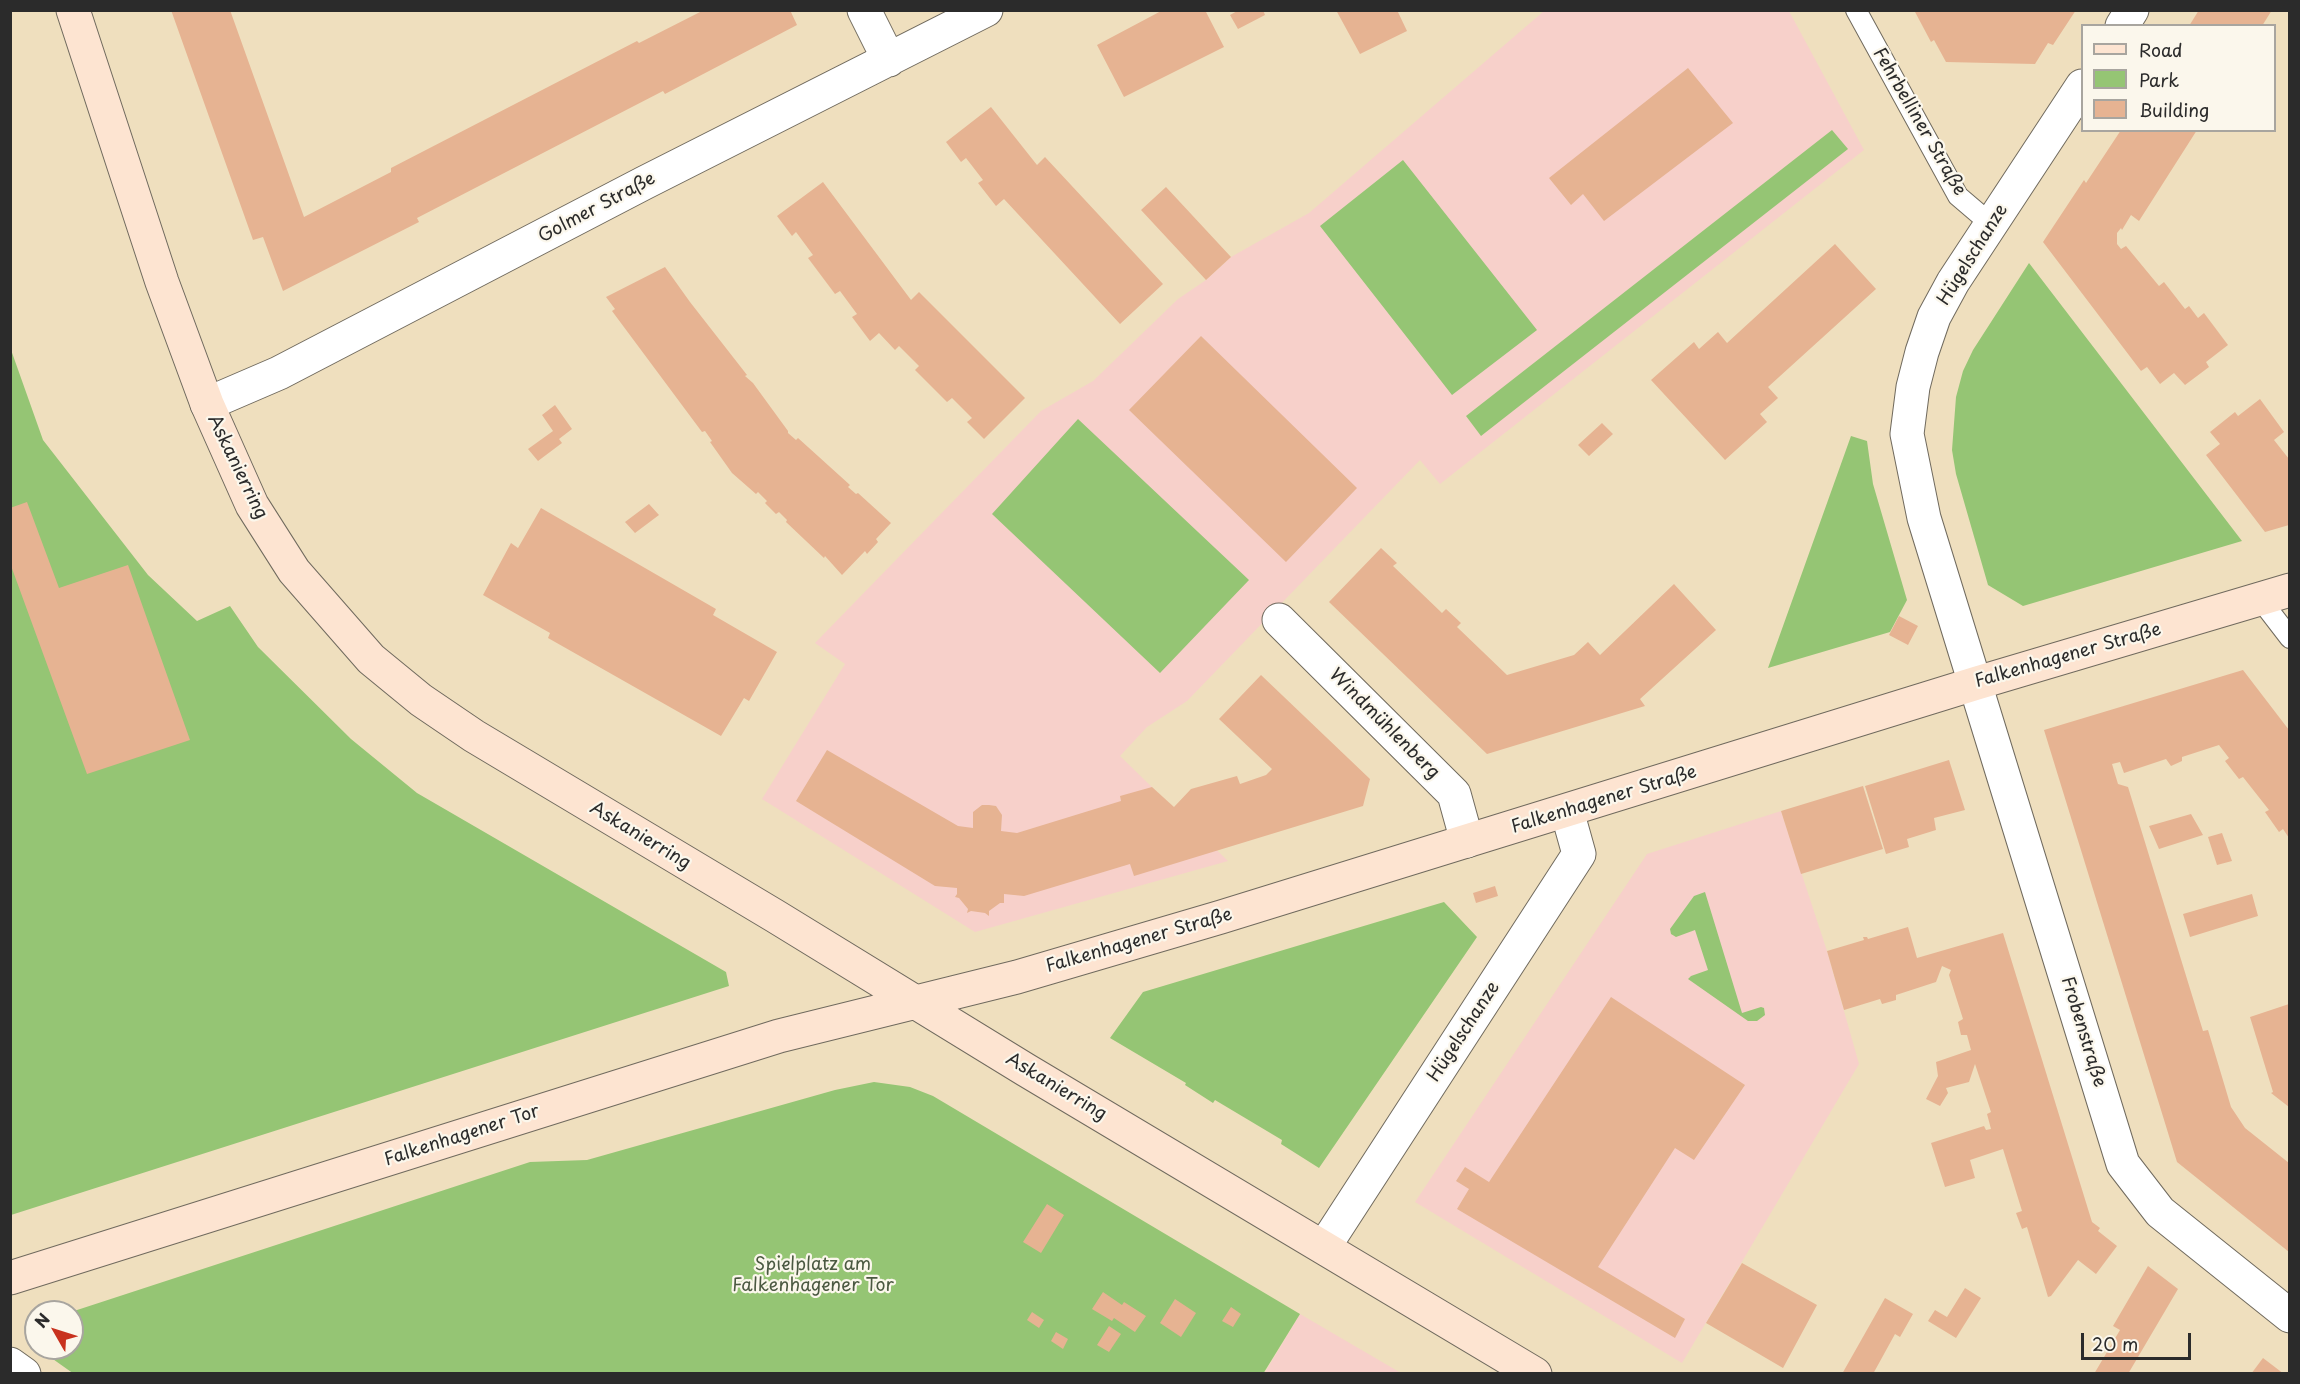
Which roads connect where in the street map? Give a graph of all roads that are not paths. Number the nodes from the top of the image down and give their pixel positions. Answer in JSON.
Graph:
{"nodes":[{"id":1,"x":72,"y":10,"type":"edge"},
{"id":2,"x":864,"y":10,"type":"edge"},
{"id":3,"x":986,"y":10,"type":"edge"},
{"id":4,"x":1856,"y":10,"type":"edge"},
{"id":5,"x":2132,"y":10,"type":"edge"},
{"id":6,"x":2123,"y":24,"type":"edge"},
{"id":7,"x":889,"y":60,"type":"junction"},
{"id":8,"x":2081,"y":88,"type":"edge"},
{"id":9,"x":1992,"y":225,"type":"junction"},
{"id":10,"x":207,"y":404,"type":"junction"},
{"id":11,"x":2275,"y":595,"type":"edge"},
{"id":12,"x":1279,"y":620,"type":"dead end"},
{"id":13,"x":2289,"y":638,"type":"edge"},
{"id":14,"x":1977,"y":683,"type":"junction"},
{"id":15,"x":1567,"y":811,"type":"junction"},
{"id":16,"x":1467,"y":841,"type":"junction"},
{"id":17,"x":916,"y":1002,"type":"junction"},
{"id":18,"x":1324,"y":1247,"type":"junction"},
{"id":19,"x":10,"y":1278,"type":"edge"},
{"id":20,"x":2289,"y":1316,"type":"edge"},
{"id":21,"x":10,"y":1364,"type":"edge"},
{"id":22,"x":24,"y":1374,"type":"edge"},
{"id":23,"x":1535,"y":1374,"type":"edge"}],
"edges":[{"from":1,"to":10,"type":"street","name":"Askanierring"},
{"from":2,"to":7,"type":"street"},
{"from":3,"to":7,"type":"street","name":"Golmer Straße"},
{"from":4,"to":9,"type":"lane","name":"Fehrbelliner Straße"},
{"from":5,"to":6,"type":"street"},
{"from":7,"to":10,"type":"street","name":"Golmer Straße"},
{"from":8,"to":9,"type":"street","name":"Hügelschanze"},
{"from":9,"to":14,"type":"street","name":"Hügelschanze"},
{"from":10,"to":17,"type":"street","name":"Askanierring"},
{"from":11,"to":13,"type":"lane"},
{"from":11,"to":14,"type":"street","name":"Falkenhagener Straße"},
{"from":12,"to":16,"type":"street","name":"Windmühlenberg"},
{"from":14,"to":15,"type":"street","name":"Falkenhagener Straße"},
{"from":14,"to":20,"type":"street","name":"Frobenstraße"},
{"from":15,"to":16,"type":"street","name":"Falkenhagener Straße"},
{"from":15,"to":18,"type":"street","name":"Hügelschanze"},
{"from":16,"to":17,"type":"street","name":"Falkenhagener Straße"},
{"from":17,"to":18,"type":"street","name":"Askanierring"},
{"from":17,"to":19,"type":"street","name":"Falkenhagener Tor"},
{"from":18,"to":23,"type":"street","name":"Askanierring"},
{"from":21,"to":22,"type":"street"}]}
